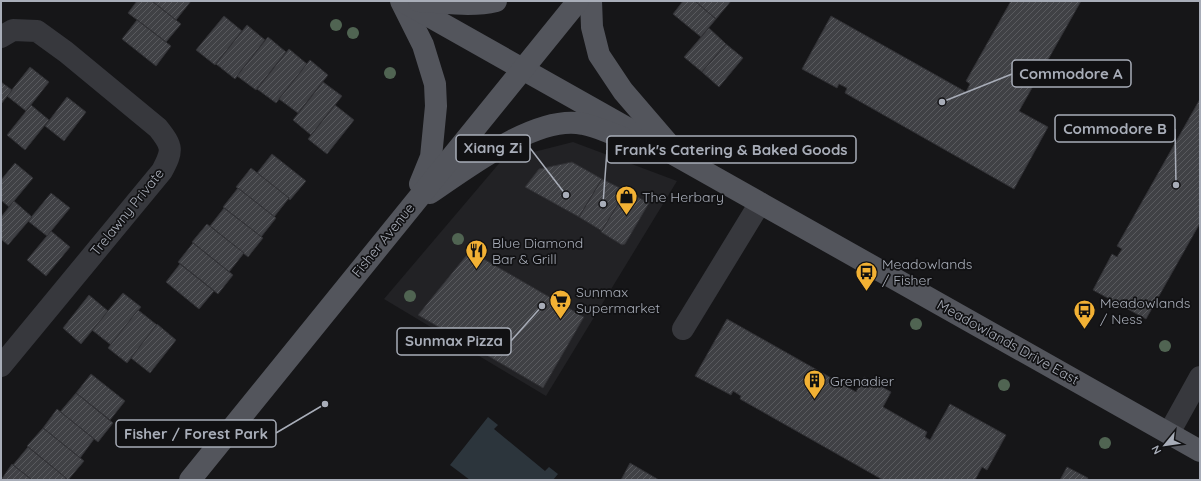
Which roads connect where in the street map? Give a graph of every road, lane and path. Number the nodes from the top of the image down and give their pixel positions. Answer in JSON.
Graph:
{"nodes":[{"id":1,"x":402,"y":1,"type":"edge"},
{"id":2,"x":419,"y":1,"type":"edge"},
{"id":3,"x":496,"y":1,"type":"edge"},
{"id":4,"x":578,"y":1,"type":"edge"},
{"id":5,"x":591,"y":1,"type":"edge"},
{"id":6,"x":1,"y":37,"type":"edge"},
{"id":7,"x":522,"y":70,"type":"junction"},
{"id":8,"x":682,"y":159,"type":"junction"},
{"id":9,"x":760,"y":203,"type":"junction"},
{"id":10,"x":411,"y":205,"type":"junction"},
{"id":11,"x":683,"y":329,"type":"dead end"},
{"id":12,"x":1,"y":366,"type":"edge"},
{"id":13,"x":1200,"y":376,"type":"edge"},
{"id":14,"x":1169,"y":433,"type":"junction"},
{"id":15,"x":1200,"y":451,"type":"edge"},
{"id":16,"x":190,"y":480,"type":"edge"}],
"edges":[{"from":1,"to":7,"type":"main road","name":"Meadowlands Drive East"},
{"from":1,"to":10,"type":"main road"},
{"from":2,"to":3,"type":"main road"},
{"from":4,"to":7,"type":"main road","name":"Fisher Avenue"},
{"from":5,"to":8,"type":"main road"},
{"from":6,"to":12,"type":"street","name":"Trelawny Private"},
{"from":7,"to":8,"type":"main road","name":"Meadowlands Drive East"},
{"from":7,"to":10,"type":"main road","name":"Fisher Avenue"},
{"from":8,"to":9,"type":"main road","name":"Meadowlands Drive East"},
{"from":8,"to":10,"type":"main road"},
{"from":9,"to":11,"type":"street"},
{"from":9,"to":14,"type":"main road","name":"Meadowlands Drive East"},
{"from":10,"to":16,"type":"main road","name":"Fisher Avenue"},
{"from":13,"to":14,"type":"street"},
{"from":14,"to":15,"type":"main road","name":"Meadowlands Drive East"}]}
